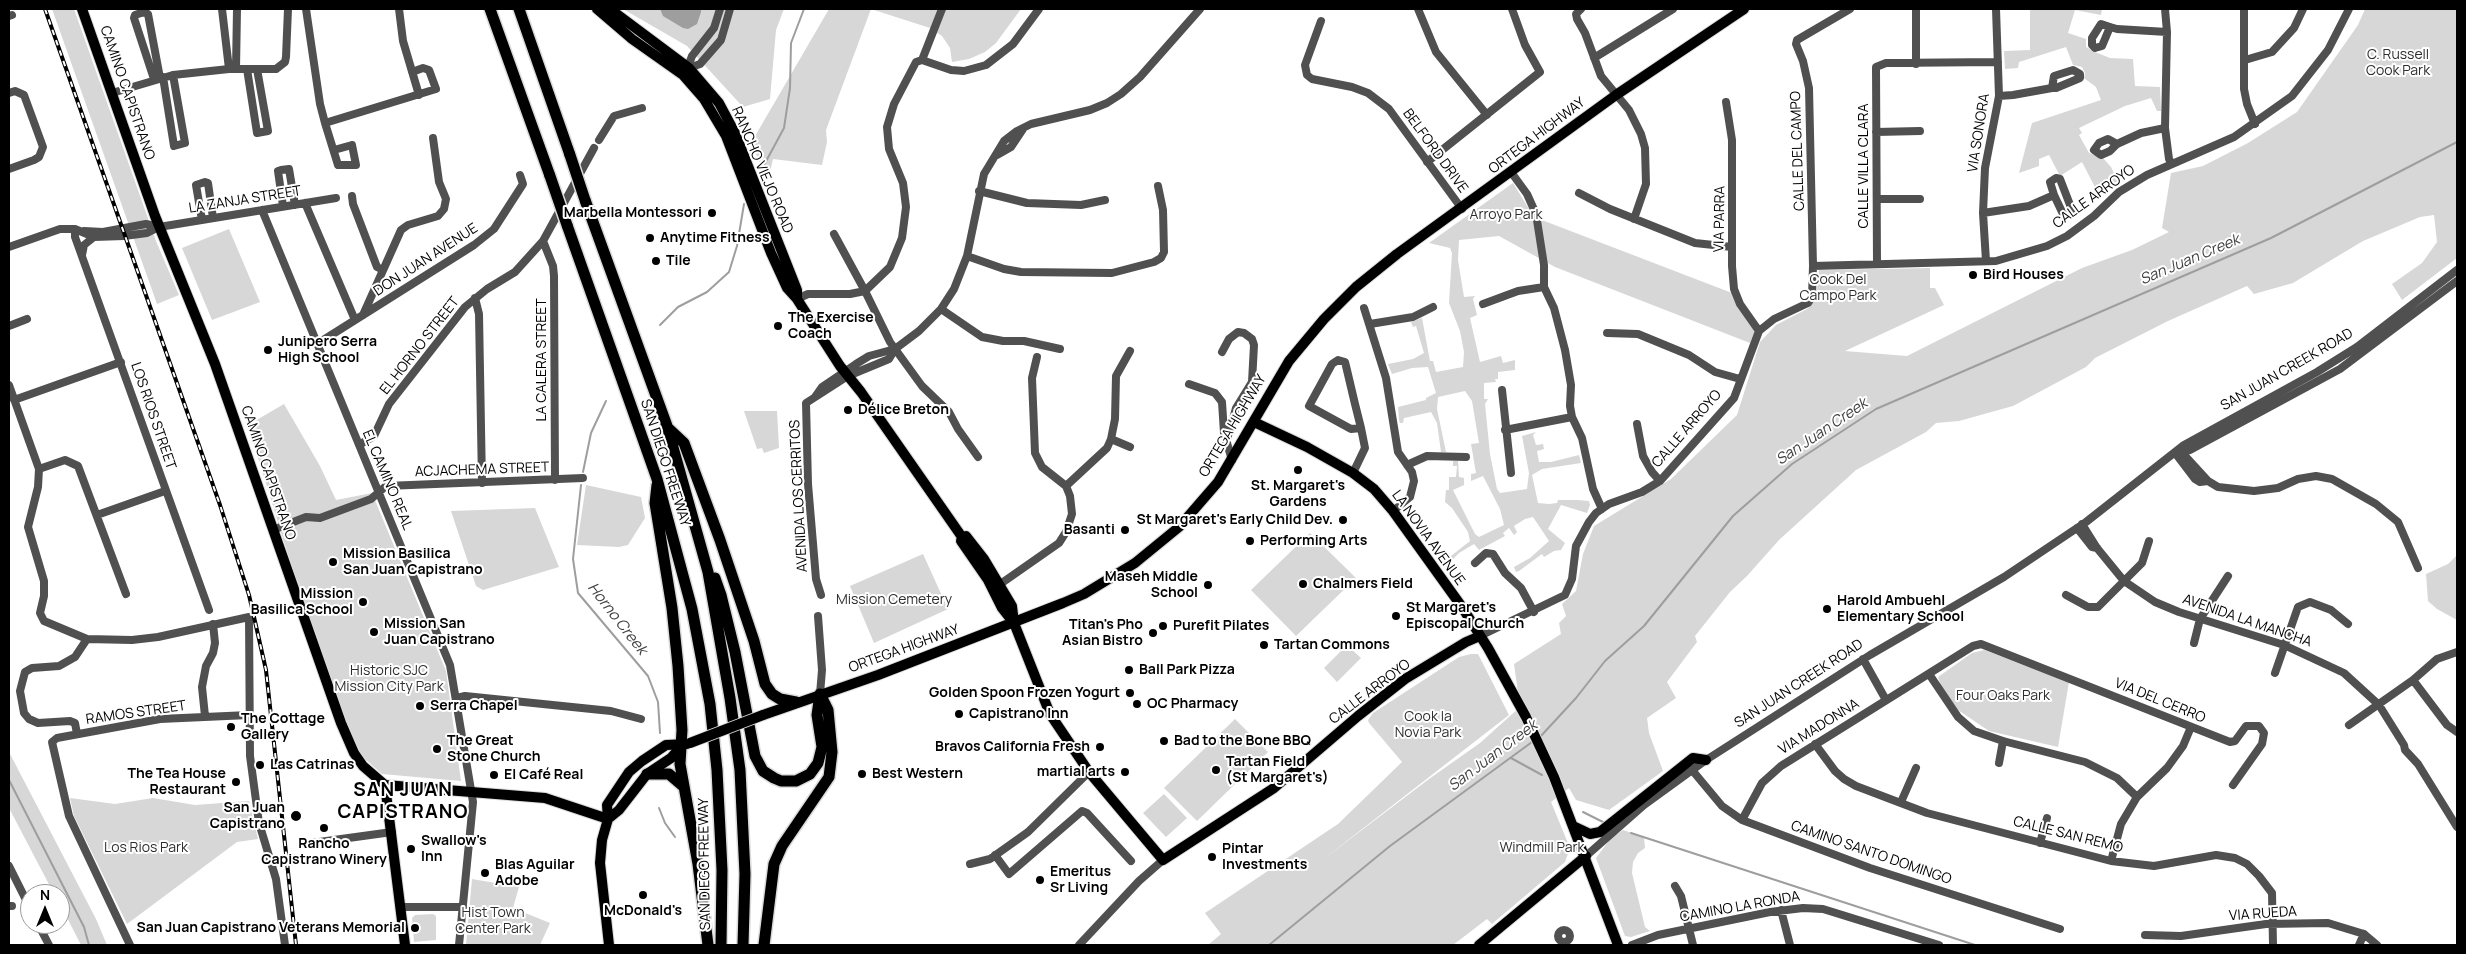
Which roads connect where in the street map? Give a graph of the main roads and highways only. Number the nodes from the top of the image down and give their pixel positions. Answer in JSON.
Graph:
{"nodes":[{"id":1,"x":82,"y":9,"type":"edge"},
{"id":2,"x":490,"y":9,"type":"edge"},
{"id":3,"x":519,"y":9,"type":"edge"},
{"id":4,"x":597,"y":9,"type":"edge"},
{"id":5,"x":610,"y":9,"type":"edge"},
{"id":6,"x":1744,"y":9,"type":"edge"},
{"id":7,"x":686,"y":72,"type":"junction"},
{"id":8,"x":1254,"y":422,"type":"junction"},
{"id":9,"x":667,"y":426,"type":"junction"},
{"id":10,"x":657,"y":479,"type":"junction"},
{"id":11,"x":701,"y":545,"type":"junction"},
{"id":12,"x":1014,"y":623,"type":"junction"},
{"id":13,"x":1480,"y":636,"type":"junction"},
{"id":14,"x":820,"y":694,"type":"junction"},
{"id":15,"x":796,"y":702,"type":"junction"},
{"id":16,"x":686,"y":745,"type":"junction"},
{"id":17,"x":1706,"y":760,"type":"road end"},
{"id":18,"x":647,"y":774,"type":"junction"},
{"id":19,"x":385,"y":785,"type":"junction"},
{"id":20,"x":683,"y":786,"type":"junction"},
{"id":21,"x":608,"y":819,"type":"junction"},
{"id":22,"x":1573,"y":826,"type":"junction"},
{"id":23,"x":1586,"y":856,"type":"junction"},
{"id":24,"x":1163,"y":860,"type":"joint"},
{"id":25,"x":405,"y":945,"type":"edge"},
{"id":26,"x":609,"y":945,"type":"edge"},
{"id":27,"x":708,"y":945,"type":"edge"},
{"id":28,"x":721,"y":945,"type":"edge"},
{"id":29,"x":743,"y":945,"type":"edge"},
{"id":30,"x":764,"y":945,"type":"edge"},
{"id":31,"x":1479,"y":945,"type":"edge"},
{"id":32,"x":1618,"y":945,"type":"edge"}],
"edges":[{"from":1,"to":19,"type":"main road","name":"CAMINO CAPISTRANO"},
{"from":2,"to":10,"type":"highway","name":"SAN DIEGO FREEWAY","bridge":true},
{"from":3,"to":9,"type":"highway","name":"SAN DIEGO FREEWAY","bridge":true},
{"from":4,"to":7,"type":"main road","name":"RANCHO VIEJO ROAD"},
{"from":5,"to":7,"type":"main road","name":"RANCHO VIEJO ROAD"},
{"from":6,"to":8,"type":"main road","name":"ORTEGA HIGHWAY"},
{"from":7,"to":12,"type":"main road","name":"RANCHO VIEJO ROAD"},
{"from":8,"to":12,"type":"main road","name":"ORTEGA HIGHWAY"},
{"from":8,"to":13,"type":"main road","name":"LA NOVIA AVENUE"},
{"from":9,"to":11,"type":"highway","name":"SAN DIEGO FREEWAY"},
{"from":9,"to":15,"type":"highway"},
{"from":10,"to":16,"type":"highway"},
{"from":10,"to":28,"type":"highway","name":"SAN DIEGO FREEWAY"},
{"from":11,"to":14,"type":"highway"},
{"from":11,"to":29,"type":"highway","name":"SAN DIEGO FREEWAY"},
{"from":12,"to":14,"type":"main road","name":"ORTEGA HIGHWAY"},
{"from":12,"to":24,"type":"main road","name":"RANCHO VIEJO ROAD"},
{"from":13,"to":22,"type":"main road","name":"LA NOVIA AVENUE"},
{"from":13,"to":24,"type":"main road","name":"CALLE ARROYO"},
{"from":14,"to":15,"type":"main road","name":"ORTEGA HIGHWAY"},
{"from":14,"to":30,"type":"highway"},
{"from":15,"to":16,"type":"main road","name":"ORTEGA HIGHWAY","bridge":true},
{"from":16,"to":18,"type":"main road","name":"ORTEGA HIGHWAY"},
{"from":16,"to":20,"type":"highway"},
{"from":16,"to":21,"type":"main road","name":"ORTEGA HIGHWAY"},
{"from":17,"to":22,"type":"main road"},
{"from":18,"to":20,"type":"highway"},
{"from":18,"to":21,"type":"main road","name":"ORTEGA HIGHWAY"},
{"from":19,"to":21,"type":"main road"},
{"from":19,"to":25,"type":"main road"},
{"from":20,"to":27,"type":"highway"},
{"from":21,"to":26,"type":"main road"},
{"from":22,"to":23,"type":"main road","name":"LA NOVIA AVENUE"},
{"from":23,"to":31,"type":"main road","name":"SAN JUAN CREEK ROAD"},
{"from":23,"to":32,"type":"main road","name":"LA NOVIA AVENUE"}]}
